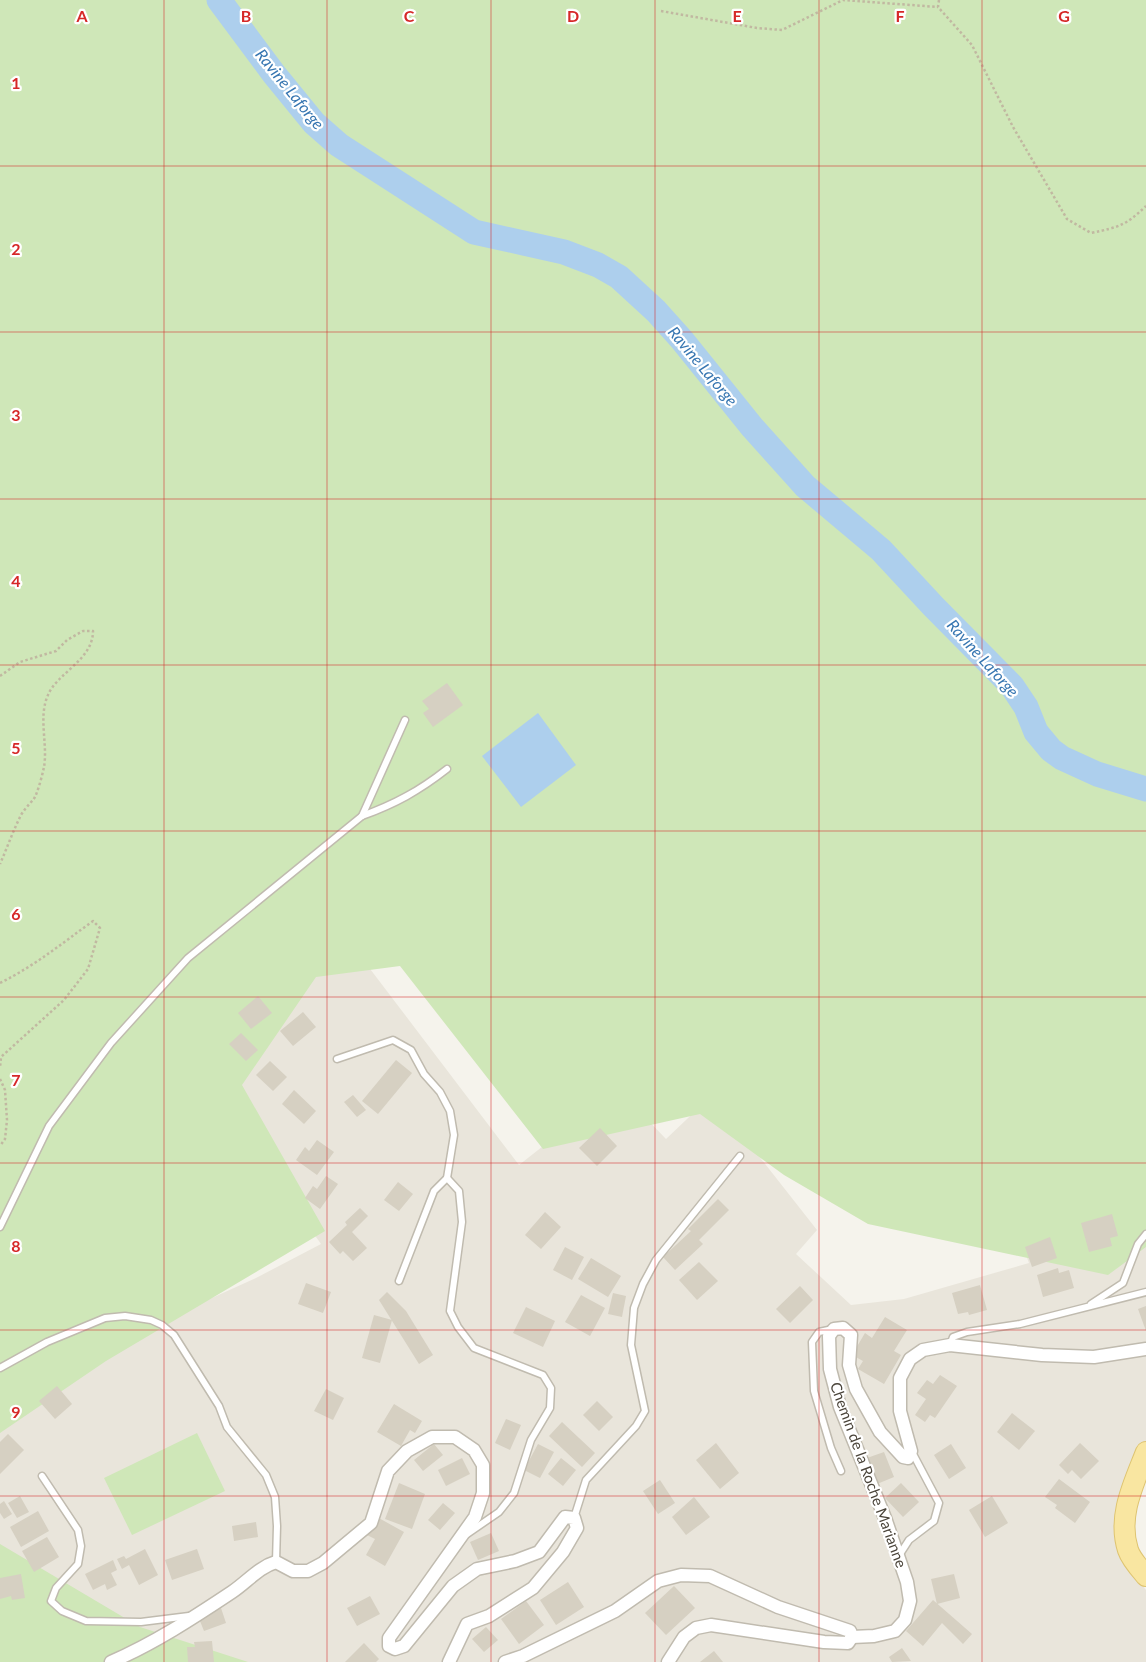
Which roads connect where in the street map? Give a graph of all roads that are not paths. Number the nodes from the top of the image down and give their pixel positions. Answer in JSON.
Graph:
{"nodes":[{"id":1,"x":405,"y":720,"type":"dead end"},
{"id":2,"x":447,"y":769,"type":"dead end"},
{"id":3,"x":362,"y":816,"type":"junction"},
{"id":4,"x":336,"y":1059,"type":"dead end"},
{"id":5,"x":740,"y":1156,"type":"dead end"},
{"id":6,"x":448,"y":1178,"type":"junction"},
{"id":7,"x":0,"y":1226,"type":"edge"},
{"id":8,"x":1146,"y":1234,"type":"edge"},
{"id":9,"x":399,"y":1281,"type":"dead end"},
{"id":10,"x":1146,"y":1292,"type":"edge"},
{"id":11,"x":1086,"y":1308,"type":"junction"},
{"id":12,"x":834,"y":1329,"type":"junction"},
{"id":13,"x":950,"y":1345,"type":"junction"},
{"id":14,"x":1146,"y":1349,"type":"edge"},
{"id":15,"x":0,"y":1368,"type":"edge"},
{"id":16,"x":911,"y":1451,"type":"junction"},
{"id":17,"x":1146,"y":1452,"type":"edge"},
{"id":18,"x":841,"y":1471,"type":"dead end"},
{"id":19,"x":42,"y":1476,"type":"dead end"},
{"id":20,"x":574,"y":1518,"type":"junction"},
{"id":21,"x":456,"y":1542,"type":"junction"},
{"id":22,"x":898,"y":1558,"type":"junction"},
{"id":23,"x":276,"y":1562,"type":"junction"},
{"id":24,"x":1146,"y":1576,"type":"edge"},
{"id":25,"x":197,"y":1615,"type":"junction"},
{"id":26,"x":852,"y":1637,"type":"junction"},
{"id":27,"x":111,"y":1662,"type":"edge"},
{"id":28,"x":449,"y":1662,"type":"edge"},
{"id":29,"x":506,"y":1662,"type":"edge"},
{"id":30,"x":668,"y":1662,"type":"edge"}],
"edges":[{"from":1,"to":3,"type":"lane"},
{"from":2,"to":3,"type":"lane"},
{"from":3,"to":7,"type":"lane"},
{"from":4,"to":6,"type":"lane"},
{"from":5,"to":20,"type":"lane"},
{"from":6,"to":9,"type":"lane"},
{"from":6,"to":21,"type":"lane"},
{"from":8,"to":11,"type":"lane"},
{"from":10,"to":11,"type":"lane"},
{"from":11,"to":13,"type":"lane"},
{"from":12,"to":16,"type":"street","name":"Chemin de la Roche Marianne"},
{"from":12,"to":18,"type":"lane"},
{"from":12,"to":22,"type":"street","name":"Chemin de la Roche Marianne"},
{"from":13,"to":14,"type":"street"},
{"from":13,"to":16,"type":"street"},
{"from":15,"to":23,"type":"lane"},
{"from":16,"to":22,"type":"lane"},
{"from":17,"to":24,"type":"main road"},
{"from":19,"to":25,"type":"lane"},
{"from":20,"to":21,"type":"street"},
{"from":20,"to":28,"type":"street"},
{"from":21,"to":23,"type":"street"},
{"from":22,"to":26,"type":"street","name":"Chemin de la Roche Marianne"},
{"from":23,"to":25,"type":"street"},
{"from":25,"to":27,"type":"street"},
{"from":26,"to":29,"type":"street"},
{"from":26,"to":30,"type":"street","name":"Chemin de la Roche Marianne"}]}
